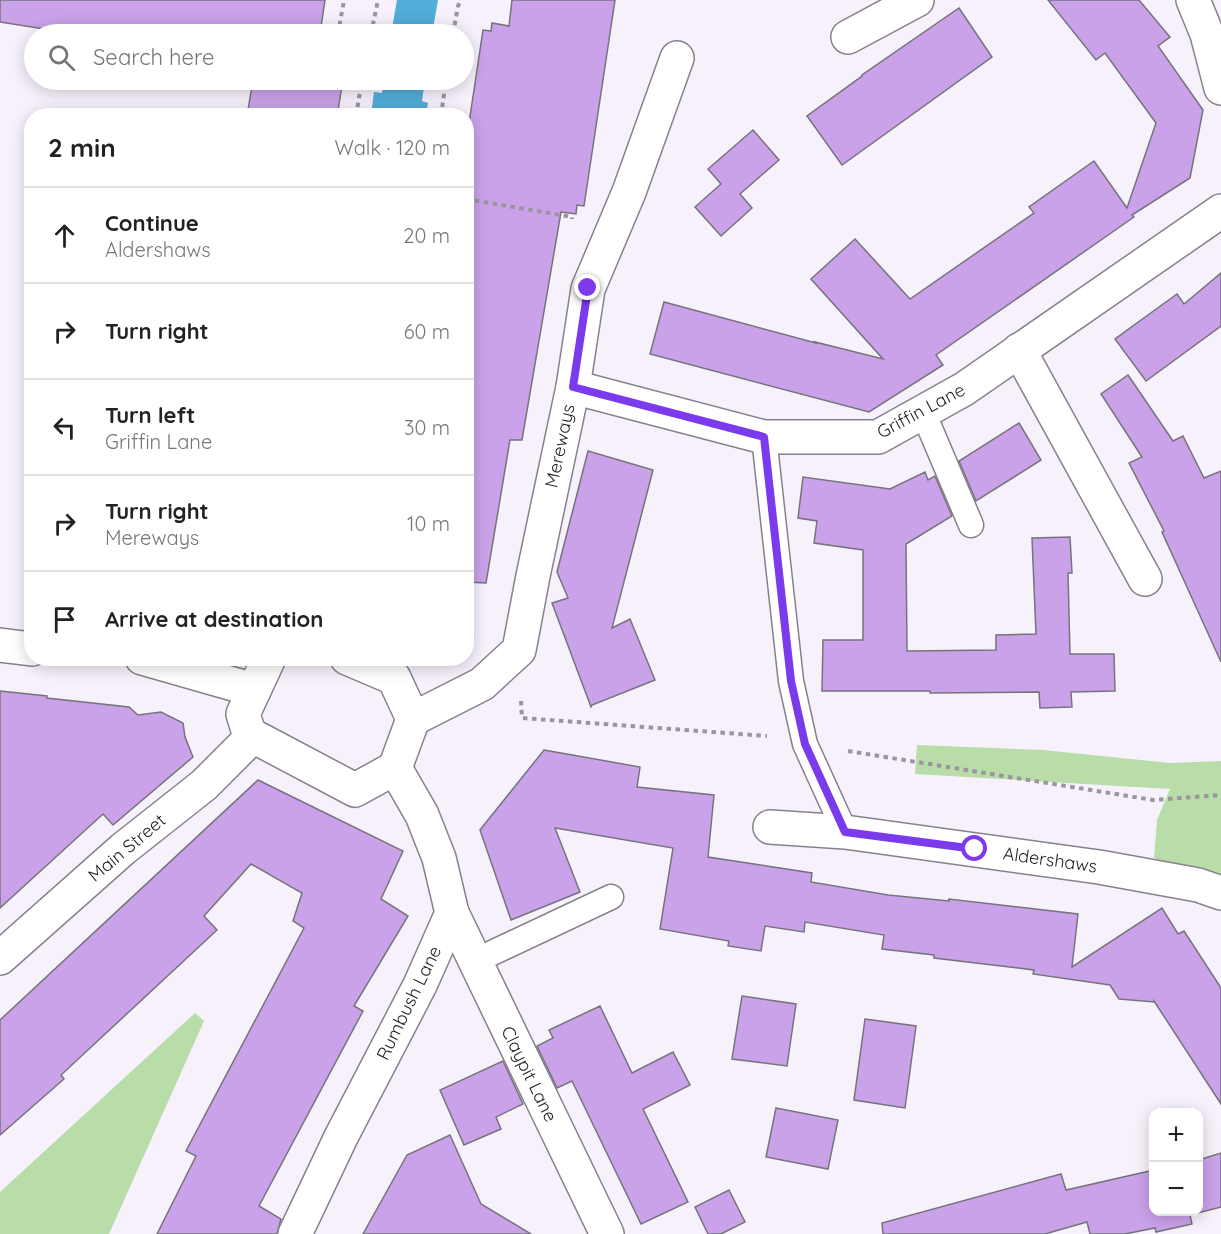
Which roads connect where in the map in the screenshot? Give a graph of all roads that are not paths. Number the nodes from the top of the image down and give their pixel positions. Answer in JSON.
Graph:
{"nodes":[{"id":1,"x":917,"y":0,"type":"edge"},
{"id":2,"x":1193,"y":0,"type":"edge"},
{"id":3,"x":848,"y":37,"type":"dead end"},
{"id":4,"x":676,"y":58,"type":"dead end"},
{"id":5,"x":1221,"y":88,"type":"edge"},
{"id":6,"x":1221,"y":211,"type":"edge"},
{"id":7,"x":1019,"y":350,"type":"junction"},
{"id":8,"x":573,"y":387,"type":"junction"},
{"id":9,"x":923,"y":412,"type":"junction"},
{"id":10,"x":764,"y":437,"type":"junction"},
{"id":11,"x":971,"y":525,"type":"dead end"},
{"id":12,"x":1145,"y":579,"type":"dead end"},
{"id":13,"x":0,"y":645,"type":"edge"},
{"id":14,"x":24,"y":648,"type":"edge"},
{"id":15,"x":170,"y":666,"type":"edge"},
{"id":16,"x":264,"y":666,"type":"edge"},
{"id":17,"x":366,"y":666,"type":"edge"},
{"id":18,"x":254,"y":690,"type":"junction"},
{"id":19,"x":413,"y":719,"type":"junction"},
{"id":20,"x":254,"y":736,"type":"junction"},
{"id":21,"x":395,"y":768,"type":"junction"},
{"id":22,"x":770,"y":827,"type":"dead end"},
{"id":23,"x":845,"y":832,"type":"junction"},
{"id":24,"x":1221,"y":893,"type":"edge"},
{"id":25,"x":611,"y":897,"type":"dead end"},
{"id":26,"x":452,"y":913,"type":"junction"},
{"id":27,"x":0,"y":958,"type":"edge"},
{"id":28,"x":475,"y":961,"type":"junction"},
{"id":29,"x":295,"y":1234,"type":"edge"},
{"id":30,"x":607,"y":1234,"type":"edge"}],
"edges":[{"from":1,"to":3,"type":"street"},
{"from":2,"to":5,"type":"street"},
{"from":4,"to":8,"type":"street","name":"Mereways"},
{"from":6,"to":7,"type":"street","name":"Griffin Lane"},
{"from":7,"to":9,"type":"street","name":"Griffin Lane"},
{"from":7,"to":12,"type":"street"},
{"from":8,"to":10,"type":"street","name":"Griffin Lane"},
{"from":8,"to":19,"type":"street","name":"Mereways"},
{"from":9,"to":10,"type":"street","name":"Griffin Lane"},
{"from":9,"to":11,"type":"lane"},
{"from":10,"to":23,"type":"lane"},
{"from":13,"to":14,"type":"street"},
{"from":15,"to":18,"type":"street"},
{"from":16,"to":18,"type":"street"},
{"from":17,"to":19,"type":"street"},
{"from":18,"to":20,"type":"street"},
{"from":19,"to":21,"type":"street"},
{"from":20,"to":21,"type":"street"},
{"from":20,"to":27,"type":"street","name":"Main Street"},
{"from":21,"to":26,"type":"street"},
{"from":22,"to":23,"type":"street","name":"Aldershaws"},
{"from":23,"to":24,"type":"street","name":"Aldershaws"},
{"from":25,"to":28,"type":"lane"},
{"from":26,"to":28,"type":"street","name":"Claypit Lane"},
{"from":26,"to":29,"type":"street","name":"Rumbush Lane"},
{"from":28,"to":30,"type":"street","name":"Claypit Lane"}]}
